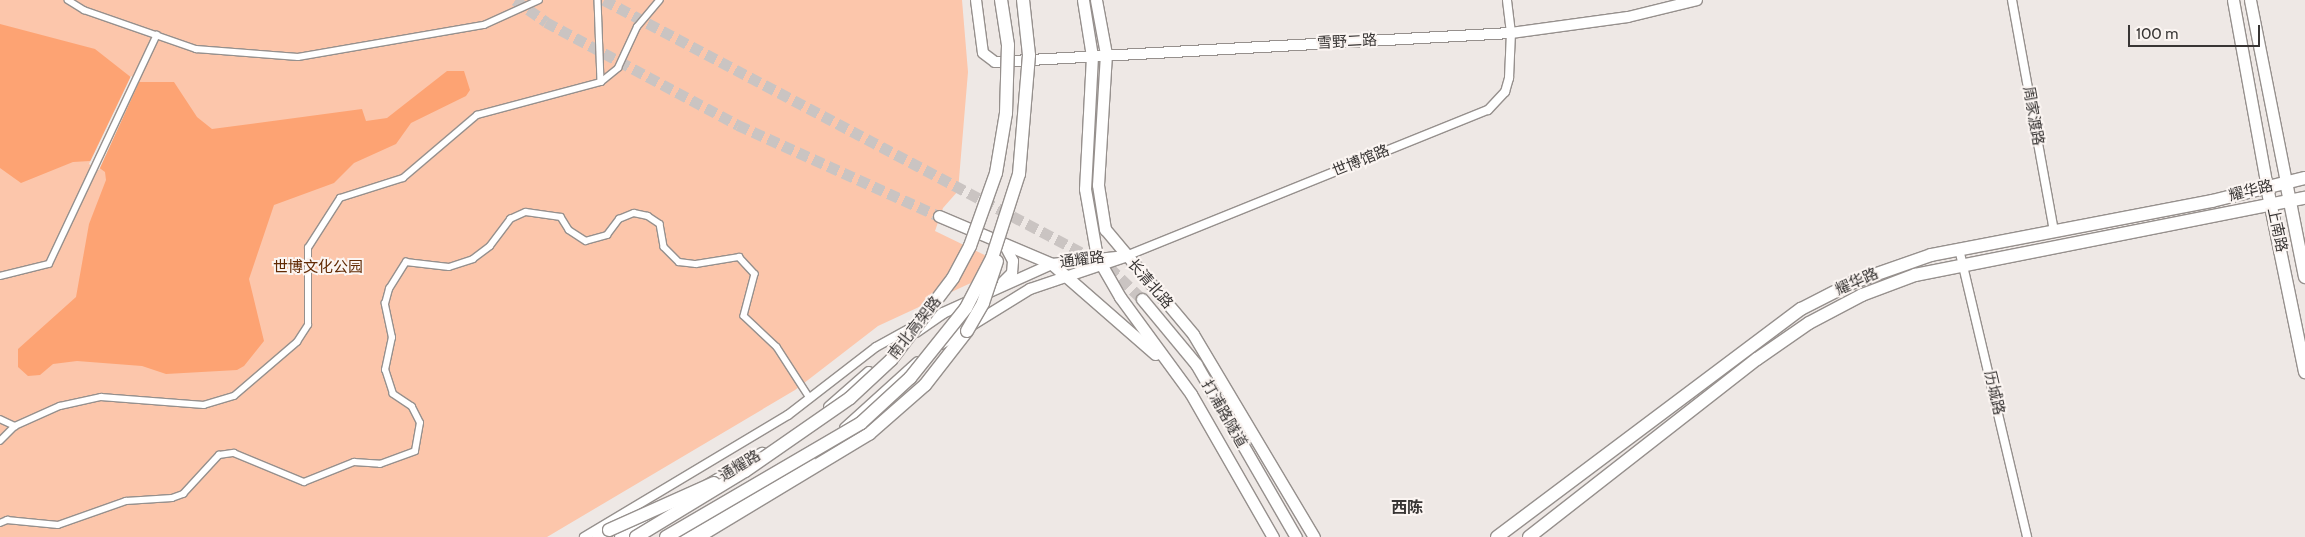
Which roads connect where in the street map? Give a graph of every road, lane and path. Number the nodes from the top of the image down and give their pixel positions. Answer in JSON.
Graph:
{"nodes":[{"id":1,"x":68,"y":0,"type":"edge"},
{"id":2,"x":539,"y":0,"type":"edge"},
{"id":3,"x":598,"y":0,"type":"edge"},
{"id":4,"x":660,"y":0,"type":"edge"},
{"id":5,"x":976,"y":0,"type":"edge"},
{"id":6,"x":1001,"y":0,"type":"edge"},
{"id":7,"x":1023,"y":0,"type":"edge"},
{"id":8,"x":1083,"y":0,"type":"edge"},
{"id":9,"x":1096,"y":0,"type":"edge"},
{"id":10,"x":1507,"y":0,"type":"edge"},
{"id":11,"x":1697,"y":0,"type":"edge"},
{"id":12,"x":2012,"y":0,"type":"edge"},
{"id":13,"x":2233,"y":0,"type":"edge"},
{"id":14,"x":2250,"y":0,"type":"edge"},
{"id":15,"x":1511,"y":33,"type":"junction"},
{"id":16,"x":156,"y":35,"type":"junction"},
{"id":17,"x":1106,"y":54,"type":"junction"},
{"id":18,"x":1092,"y":56,"type":"junction"},
{"id":19,"x":601,"y":82,"type":"junction"},
{"id":20,"x":2305,"y":178,"type":"edge"},
{"id":21,"x":2286,"y":182,"type":"junction"},
{"id":22,"x":2267,"y":187,"type":"junction"},
{"id":23,"x":2305,"y":198,"type":"edge"},
{"id":24,"x":2291,"y":201,"type":"junction"},
{"id":25,"x":2272,"y":207,"type":"junction"},
{"id":26,"x":939,"y":216,"type":"tunnel mouth"},
{"id":27,"x":1004,"y":225,"type":"junction"},
{"id":28,"x":2054,"y":232,"type":"junction"},
{"id":29,"x":1004,"y":244,"type":"junction"},
{"id":30,"x":1959,"y":250,"type":"junction"},
{"id":31,"x":1126,"y":256,"type":"junction"},
{"id":32,"x":1099,"y":262,"type":"junction"},
{"id":33,"x":1052,"y":264,"type":"junction"},
{"id":34,"x":1963,"y":265,"type":"junction"},
{"id":35,"x":1065,"y":274,"type":"junction"},
{"id":36,"x":0,"y":276,"type":"edge"},
{"id":37,"x":2305,"y":277,"type":"edge"},
{"id":38,"x":1000,"y":286,"type":"junction"},
{"id":39,"x":1142,"y":299,"type":"tunnel mouth"},
{"id":40,"x":943,"y":313,"type":"junction"},
{"id":41,"x":1169,"y":368,"type":"junction"},
{"id":42,"x":2305,"y":372,"type":"edge"},
{"id":43,"x":810,"y":398,"type":"junction"},
{"id":44,"x":0,"y":419,"type":"edge"},
{"id":45,"x":15,"y":426,"type":"junction"},
{"id":46,"x":0,"y":441,"type":"edge"},
{"id":47,"x":745,"y":471,"type":"junction"},
{"id":48,"x":0,"y":523,"type":"edge"},
{"id":49,"x":584,"y":537,"type":"edge"},
{"id":50,"x":598,"y":537,"type":"edge"},
{"id":51,"x":620,"y":537,"type":"edge"},
{"id":52,"x":636,"y":537,"type":"edge"},
{"id":53,"x":666,"y":537,"type":"edge"},
{"id":54,"x":683,"y":537,"type":"edge"},
{"id":55,"x":698,"y":537,"type":"edge"},
{"id":56,"x":1273,"y":537,"type":"edge"},
{"id":57,"x":1296,"y":537,"type":"edge"},
{"id":58,"x":1314,"y":537,"type":"edge"},
{"id":59,"x":1497,"y":537,"type":"edge"},
{"id":60,"x":1528,"y":537,"type":"edge"},
{"id":61,"x":2027,"y":537,"type":"edge"}],
"edges":[{"from":1,"to":16,"type":"street"},
{"from":2,"to":16,"type":"street"},
{"from":3,"to":19,"type":"street"},
{"from":4,"to":19,"type":"street"},
{"from":5,"to":18,"type":"street","name":"雪野二路"},
{"from":6,"to":47,"type":"main road","name":"南北高架路","bridge":true},
{"from":7,"to":27,"type":"main road","name":"南北高架路","bridge":true},
{"from":8,"to":18,"type":"main road","name":"长清北路"},
{"from":9,"to":17,"type":"main road","name":"长清北路"},
{"from":10,"to":15,"type":"street","name":"世博馆路"},
{"from":11,"to":15,"type":"street","name":"雪野二路"},
{"from":12,"to":28,"type":"street","name":"周家渡路"},
{"from":13,"to":22,"type":"main road","name":"上南路"},
{"from":14,"to":21,"type":"main road","name":"上南路"},
{"from":15,"to":17,"type":"street","name":"雪野二路"},
{"from":15,"to":31,"type":"street","name":"世博馆路"},
{"from":16,"to":36,"type":"street"},
{"from":17,"to":18,"type":"street","name":"雪野二路"},
{"from":17,"to":31,"type":"main road","name":"长清北路"},
{"from":18,"to":32,"type":"main road","name":"长清北路"},
{"from":19,"to":45,"type":"street"},
{"from":20,"to":21,"type":"main road","name":"耀华路"},
{"from":21,"to":22,"type":"main road","name":"耀华路"},
{"from":21,"to":24,"type":"main road","name":"上南路"},
{"from":22,"to":25,"type":"main road","name":"上南路"},
{"from":22,"to":28,"type":"main road","name":"耀华路"},
{"from":23,"to":24,"type":"main road","name":"耀华路"},
{"from":24,"to":25,"type":"main road","name":"耀华路"},
{"from":24,"to":37,"type":"main road","name":"上南路"},
{"from":25,"to":34,"type":"main road","name":"耀华路"},
{"from":25,"to":42,"type":"main road","name":"上南路"},
{"from":26,"to":29,"type":"main road"},
{"from":27,"to":53,"type":"main road","name":"南北高架路","bridge":true},
{"from":27,"to":55,"type":"main road","bridge":true},
{"from":28,"to":30,"type":"main road","name":"耀华路"},
{"from":29,"to":33,"type":"main road"},
{"from":29,"to":38,"type":"street"},
{"from":30,"to":34,"type":"street","name":"历城路"},
{"from":30,"to":59,"type":"main road","name":"耀华路"},
{"from":31,"to":32,"type":"street","name":"通耀路"},
{"from":31,"to":58,"type":"main road","name":"长清北路"},
{"from":32,"to":33,"type":"street","name":"通耀路"},
{"from":32,"to":35,"type":"street","name":"通耀路"},
{"from":32,"to":41,"type":"main road","name":"长清北路"},
{"from":33,"to":35,"type":"main road"},
{"from":33,"to":38,"type":"street","name":"通耀路"},
{"from":34,"to":60,"type":"main road","name":"耀华路"},
{"from":34,"to":61,"type":"street","name":"历城路"},
{"from":35,"to":41,"type":"main road"},
{"from":35,"to":54,"type":"street","name":"通耀路"},
{"from":38,"to":40,"type":"street","name":"通耀路"},
{"from":39,"to":57,"type":"main road","name":"打浦路隧道"},
{"from":40,"to":43,"type":"street"},
{"from":40,"to":51,"type":"street","name":"通耀路"},
{"from":41,"to":56,"type":"main road","name":"长清北路"},
{"from":43,"to":48,"type":"street"},
{"from":43,"to":49,"type":"street"},
{"from":44,"to":45,"type":"street"},
{"from":45,"to":46,"type":"street"},
{"from":47,"to":50,"type":"main road","bridge":true},
{"from":47,"to":52,"type":"main road","name":"南北高架路","bridge":true}]}
